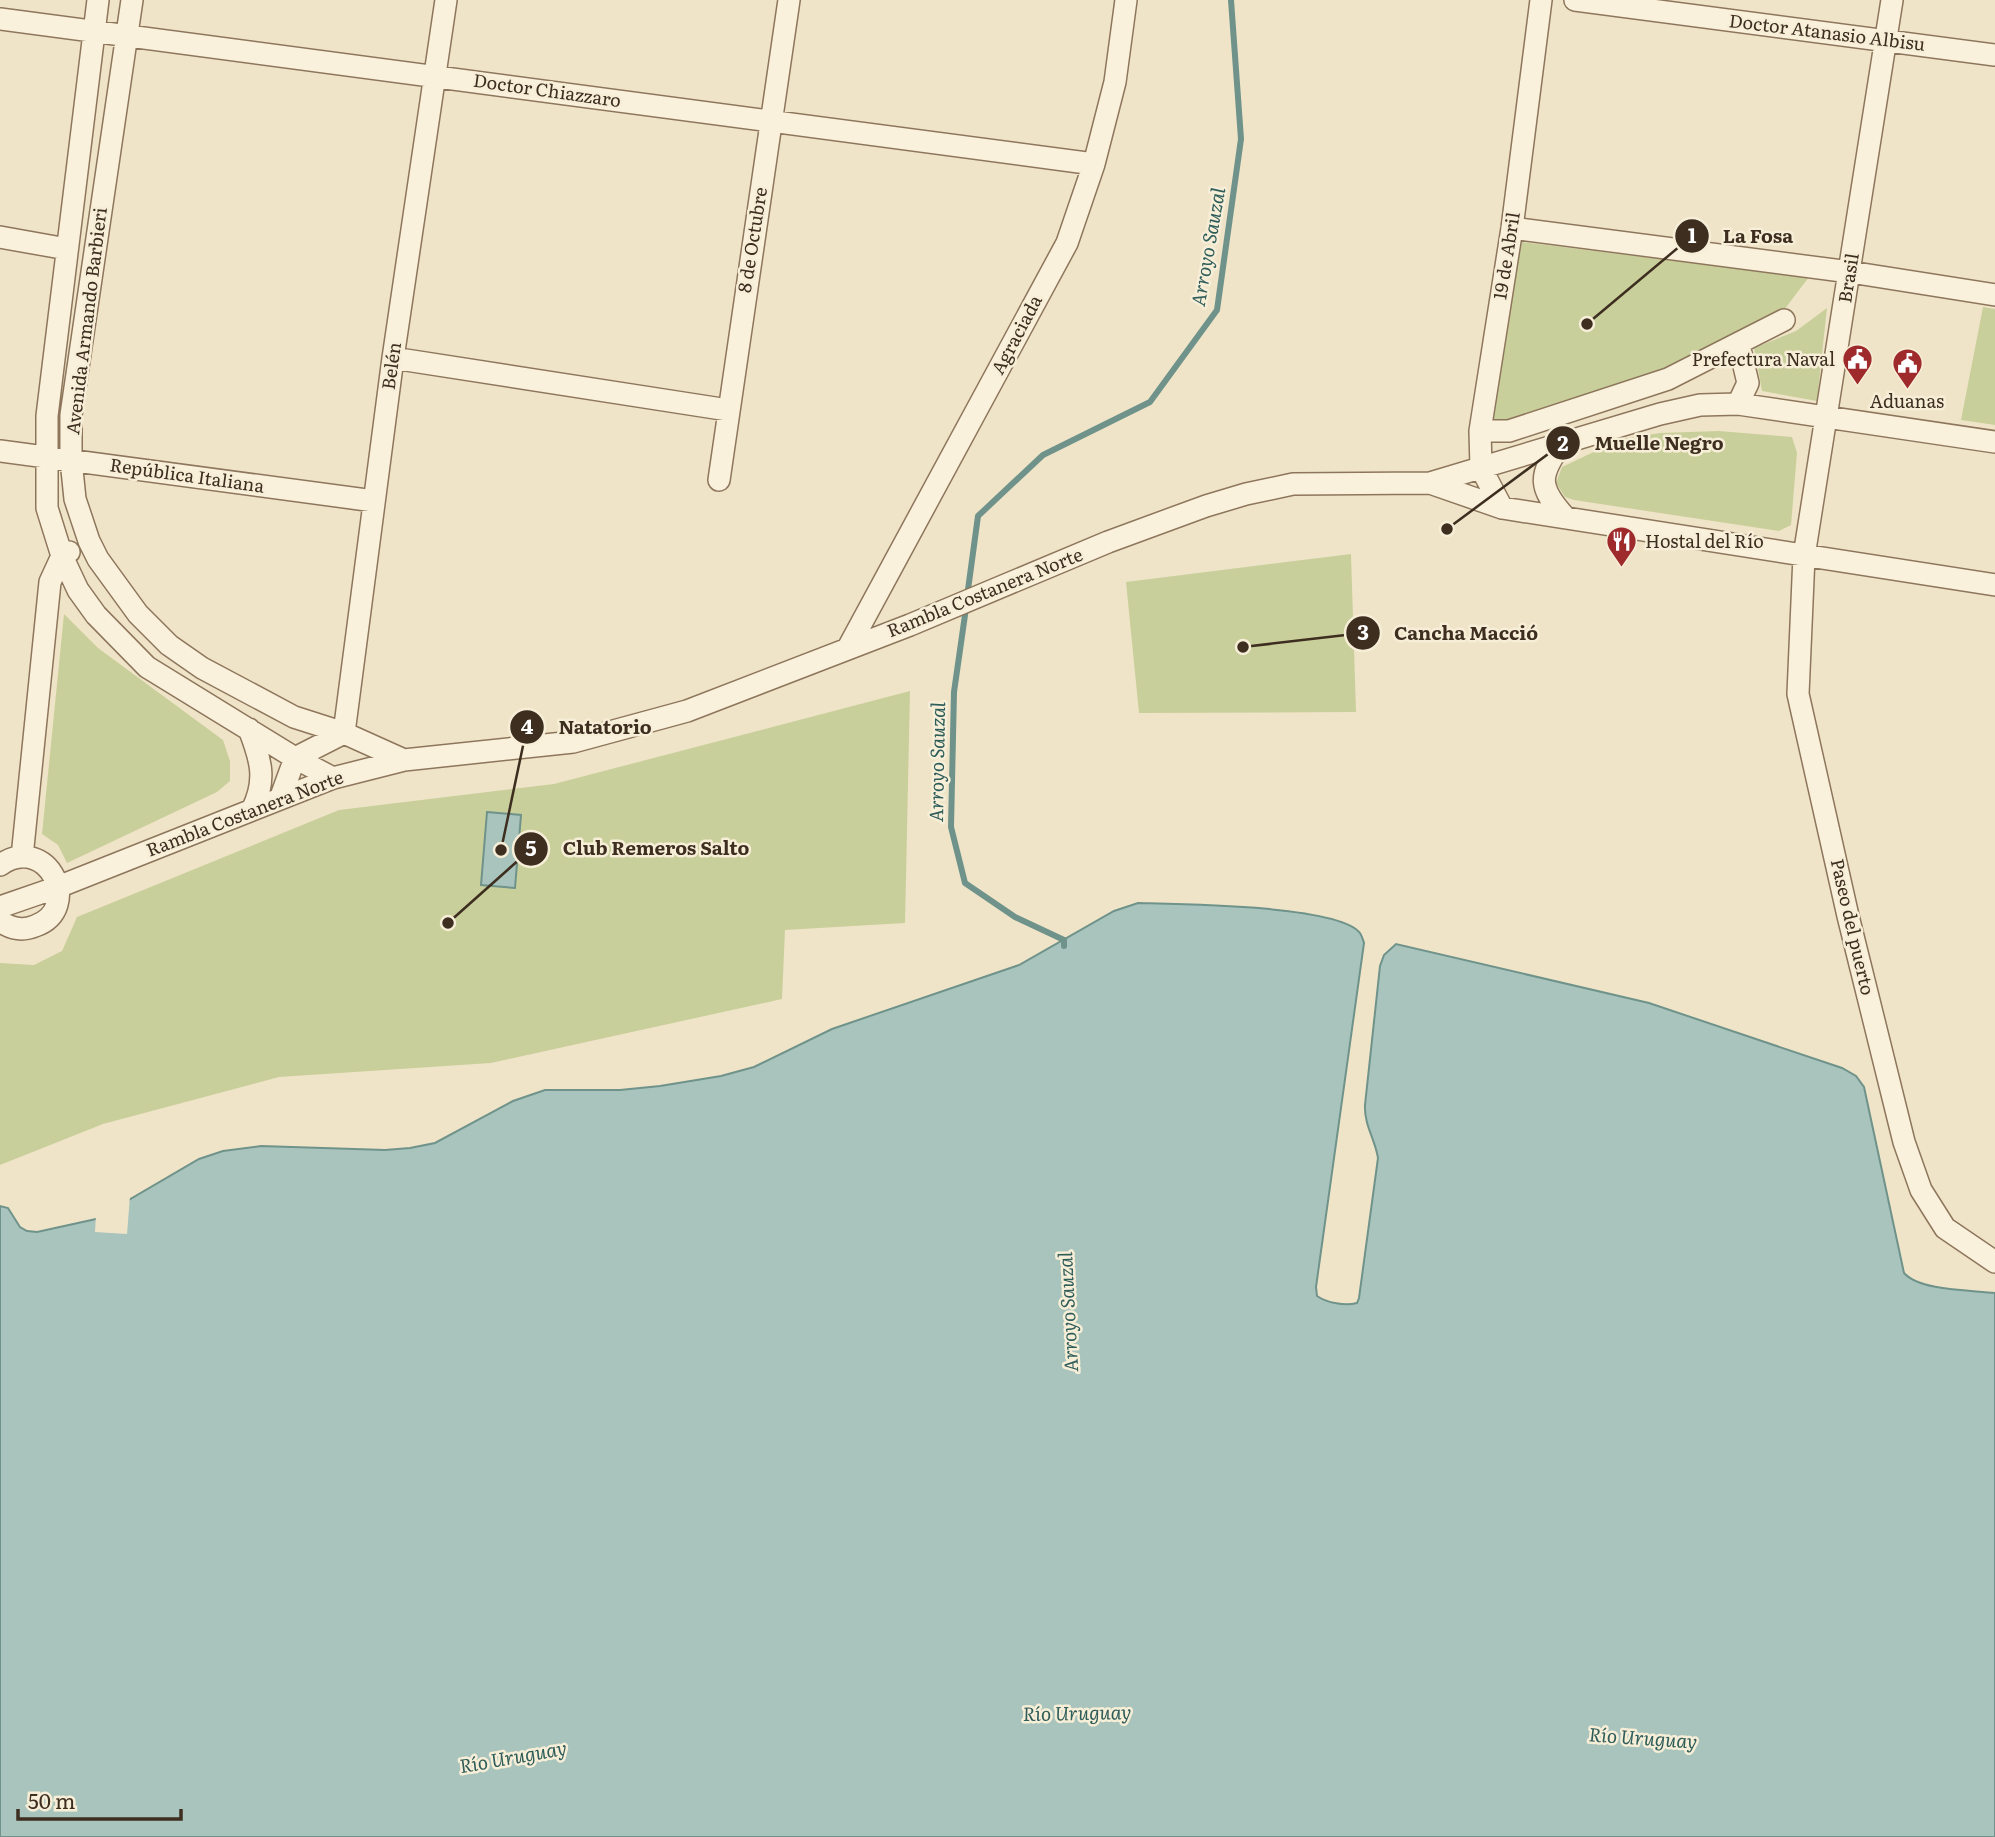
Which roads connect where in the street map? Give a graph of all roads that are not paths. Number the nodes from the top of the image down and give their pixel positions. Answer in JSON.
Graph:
{"nodes":[{"id":1,"x":98,"y":0,"type":"edge"},
{"id":2,"x":132,"y":0,"type":"edge"},
{"id":3,"x":446,"y":0,"type":"edge"},
{"id":4,"x":789,"y":0,"type":"edge"},
{"id":5,"x":1126,"y":0,"type":"edge"},
{"id":6,"x":1541,"y":0,"type":"edge"},
{"id":7,"x":1575,"y":0,"type":"edge"},
{"id":8,"x":1892,"y":0,"type":"edge"},
{"id":9,"x":0,"y":19,"type":"edge"},
{"id":10,"x":94,"y":32,"type":"junction"},
{"id":11,"x":128,"y":34,"type":"junction"},
{"id":12,"x":1886,"y":41,"type":"junction"},
{"id":13,"x":1995,"y":55,"type":"edge"},
{"id":14,"x":436,"y":76,"type":"junction"},
{"id":15,"x":771,"y":122,"type":"junction"},
{"id":16,"x":1094,"y":164,"type":"junction"},
{"id":17,"x":1512,"y":228,"type":"junction"},
{"id":18,"x":0,"y":237,"type":"edge"},
{"id":19,"x":67,"y":249,"type":"junction"},
{"id":20,"x":1850,"y":272,"type":"junction"},
{"id":21,"x":1995,"y":295,"type":"edge"},
{"id":22,"x":1784,"y":320,"type":"dead end"},
{"id":23,"x":1739,"y":345,"type":"junction"},
{"id":24,"x":393,"y":358,"type":"junction"},
{"id":25,"x":1738,"y":404,"type":"junction"},
{"id":26,"x":728,"y":410,"type":"junction"},
{"id":27,"x":1826,"y":418,"type":"junction"},
{"id":28,"x":1480,"y":431,"type":"junction"},
{"id":29,"x":1995,"y":442,"type":"edge"},
{"id":30,"x":1562,"y":443,"type":"junction"},
{"id":31,"x":0,"y":451,"type":"edge"},
{"id":32,"x":46,"y":458,"type":"junction"},
{"id":33,"x":71,"y":460,"type":"junction"},
{"id":34,"x":1481,"y":468,"type":"junction"},
{"id":35,"x":719,"y":480,"type":"dead end"},
{"id":36,"x":1430,"y":483,"type":"junction"},
{"id":37,"x":374,"y":501,"type":"junction"},
{"id":38,"x":1502,"y":508,"type":"junction"},
{"id":39,"x":1564,"y":517,"type":"junction"},
{"id":40,"x":89,"y":541,"type":"junction"},
{"id":41,"x":62,"y":556,"type":"junction"},
{"id":42,"x":1804,"y":556,"type":"junction"},
{"id":43,"x":1995,"y":585,"type":"edge"},
{"id":44,"x":848,"y":648,"type":"junction"},
{"id":45,"x":249,"y":729,"type":"junction"},
{"id":46,"x":344,"y":733,"type":"junction"},
{"id":47,"x":295,"y":758,"type":"junction"},
{"id":48,"x":404,"y":760,"type":"junction"},
{"id":49,"x":333,"y":778,"type":"junction"},
{"id":50,"x":280,"y":799,"type":"junction"},
{"id":51,"x":252,"y":810,"type":"junction"},
{"id":52,"x":22,"y":857,"type":"junction"},
{"id":53,"x":0,"y":866,"type":"edge"},
{"id":54,"x":58,"y":887,"type":"junction"},
{"id":55,"x":0,"y":907,"type":"edge"},
{"id":56,"x":0,"y":921,"type":"edge"},
{"id":57,"x":1995,"y":1262,"type":"edge"}],
"edges":[{"from":1,"to":10,"type":"street","name":"Avenida Armando Barbieri"},
{"from":2,"to":11,"type":"street","name":"Avenida Armando Barbieri"},
{"from":3,"to":14,"type":"street","name":"Belén"},
{"from":4,"to":15,"type":"street","name":"8 de Octubre"},
{"from":5,"to":16,"type":"street","name":"Agraciada"},
{"from":6,"to":17,"type":"street","name":"19 de Abril"},
{"from":7,"to":12,"type":"street","name":"Doctor Atanasio Albisu"},
{"from":8,"to":12,"type":"street","name":"Brasil"},
{"from":9,"to":10,"type":"street","name":"Doctor Chiazzaro"},
{"from":10,"to":11,"type":"street","name":"Doctor Chiazzaro"},
{"from":10,"to":19,"type":"street","name":"Avenida Armando Barbieri"},
{"from":11,"to":14,"type":"street","name":"Doctor Chiazzaro"},
{"from":11,"to":33,"type":"street","name":"Avenida Armando Barbieri"},
{"from":12,"to":13,"type":"street","name":"Doctor Atanasio Albisu"},
{"from":12,"to":20,"type":"street","name":"Brasil"},
{"from":14,"to":15,"type":"street","name":"Doctor Chiazzaro"},
{"from":14,"to":24,"type":"street","name":"Belén"},
{"from":15,"to":16,"type":"street","name":"Doctor Chiazzaro"},
{"from":15,"to":26,"type":"street","name":"8 de Octubre"},
{"from":16,"to":44,"type":"street","name":"Agraciada"},
{"from":17,"to":20,"type":"street"},
{"from":17,"to":28,"type":"street","name":"19 de Abril"},
{"from":18,"to":19,"type":"street"},
{"from":19,"to":32,"type":"street","name":"Avenida Armando Barbieri"},
{"from":20,"to":21,"type":"street"},
{"from":20,"to":27,"type":"street","name":"Brasil"},
{"from":22,"to":23,"type":"street"},
{"from":23,"to":25,"type":"street"},
{"from":23,"to":28,"type":"street"},
{"from":24,"to":26,"type":"street"},
{"from":24,"to":37,"type":"street","name":"Belén"},
{"from":25,"to":27,"type":"street"},
{"from":25,"to":30,"type":"street"},
{"from":26,"to":35,"type":"street","name":"8 de Octubre"},
{"from":27,"to":29,"type":"street"},
{"from":27,"to":42,"type":"street","name":"Brasil"},
{"from":28,"to":34,"type":"street","name":"19 de Abril"},
{"from":30,"to":34,"type":"street"},
{"from":30,"to":39,"type":"street"},
{"from":31,"to":32,"type":"street","name":"República Italiana"},
{"from":32,"to":33,"type":"street","name":"República Italiana"},
{"from":32,"to":41,"type":"street","name":"Avenida Armando Barbieri"},
{"from":33,"to":37,"type":"street","name":"República Italiana"},
{"from":33,"to":40,"type":"street","name":"Avenida Armando Barbieri"},
{"from":34,"to":36,"type":"street"},
{"from":34,"to":38,"type":"street","name":"19 de Abril"},
{"from":36,"to":38,"type":"street","name":"Rambla Costanera Norte"},
{"from":36,"to":44,"type":"street","name":"Rambla Costanera Norte"},
{"from":37,"to":46,"type":"street","name":"Belén"},
{"from":38,"to":39,"type":"street","name":"Rambla Costanera Norte"},
{"from":39,"to":42,"type":"street","name":"Rambla Costanera Norte"},
{"from":40,"to":41,"type":"street"},
{"from":40,"to":46,"type":"street","name":"Avenida Armando Barbieri"},
{"from":41,"to":45,"type":"street","name":"Avenida Armando Barbieri"},
{"from":41,"to":52,"type":"street"},
{"from":42,"to":43,"type":"street","name":"Rambla Costanera Norte"},
{"from":42,"to":57,"type":"street","name":"Paseo del puerto"},
{"from":44,"to":48,"type":"street","name":"Rambla Costanera Norte"},
{"from":45,"to":47,"type":"street","name":"Avenida Armando Barbieri"},
{"from":45,"to":51,"type":"street"},
{"from":46,"to":47,"type":"street"},
{"from":46,"to":48,"type":"street","name":"Avenida Armando Barbieri"},
{"from":47,"to":49,"type":"street","name":"Avenida Armando Barbieri"},
{"from":47,"to":50,"type":"street"},
{"from":48,"to":49,"type":"street","name":"Rambla Costanera Norte"},
{"from":49,"to":50,"type":"street","name":"Rambla Costanera Norte"},
{"from":50,"to":51,"type":"street","name":"Rambla Costanera Norte"},
{"from":51,"to":54,"type":"street","name":"Rambla Costanera Norte"},
{"from":52,"to":53,"type":"street"},
{"from":52,"to":54,"type":"street"},
{"from":54,"to":55,"type":"street","name":"Rambla Costanera Norte"},
{"from":54,"to":56,"type":"street"}]}
